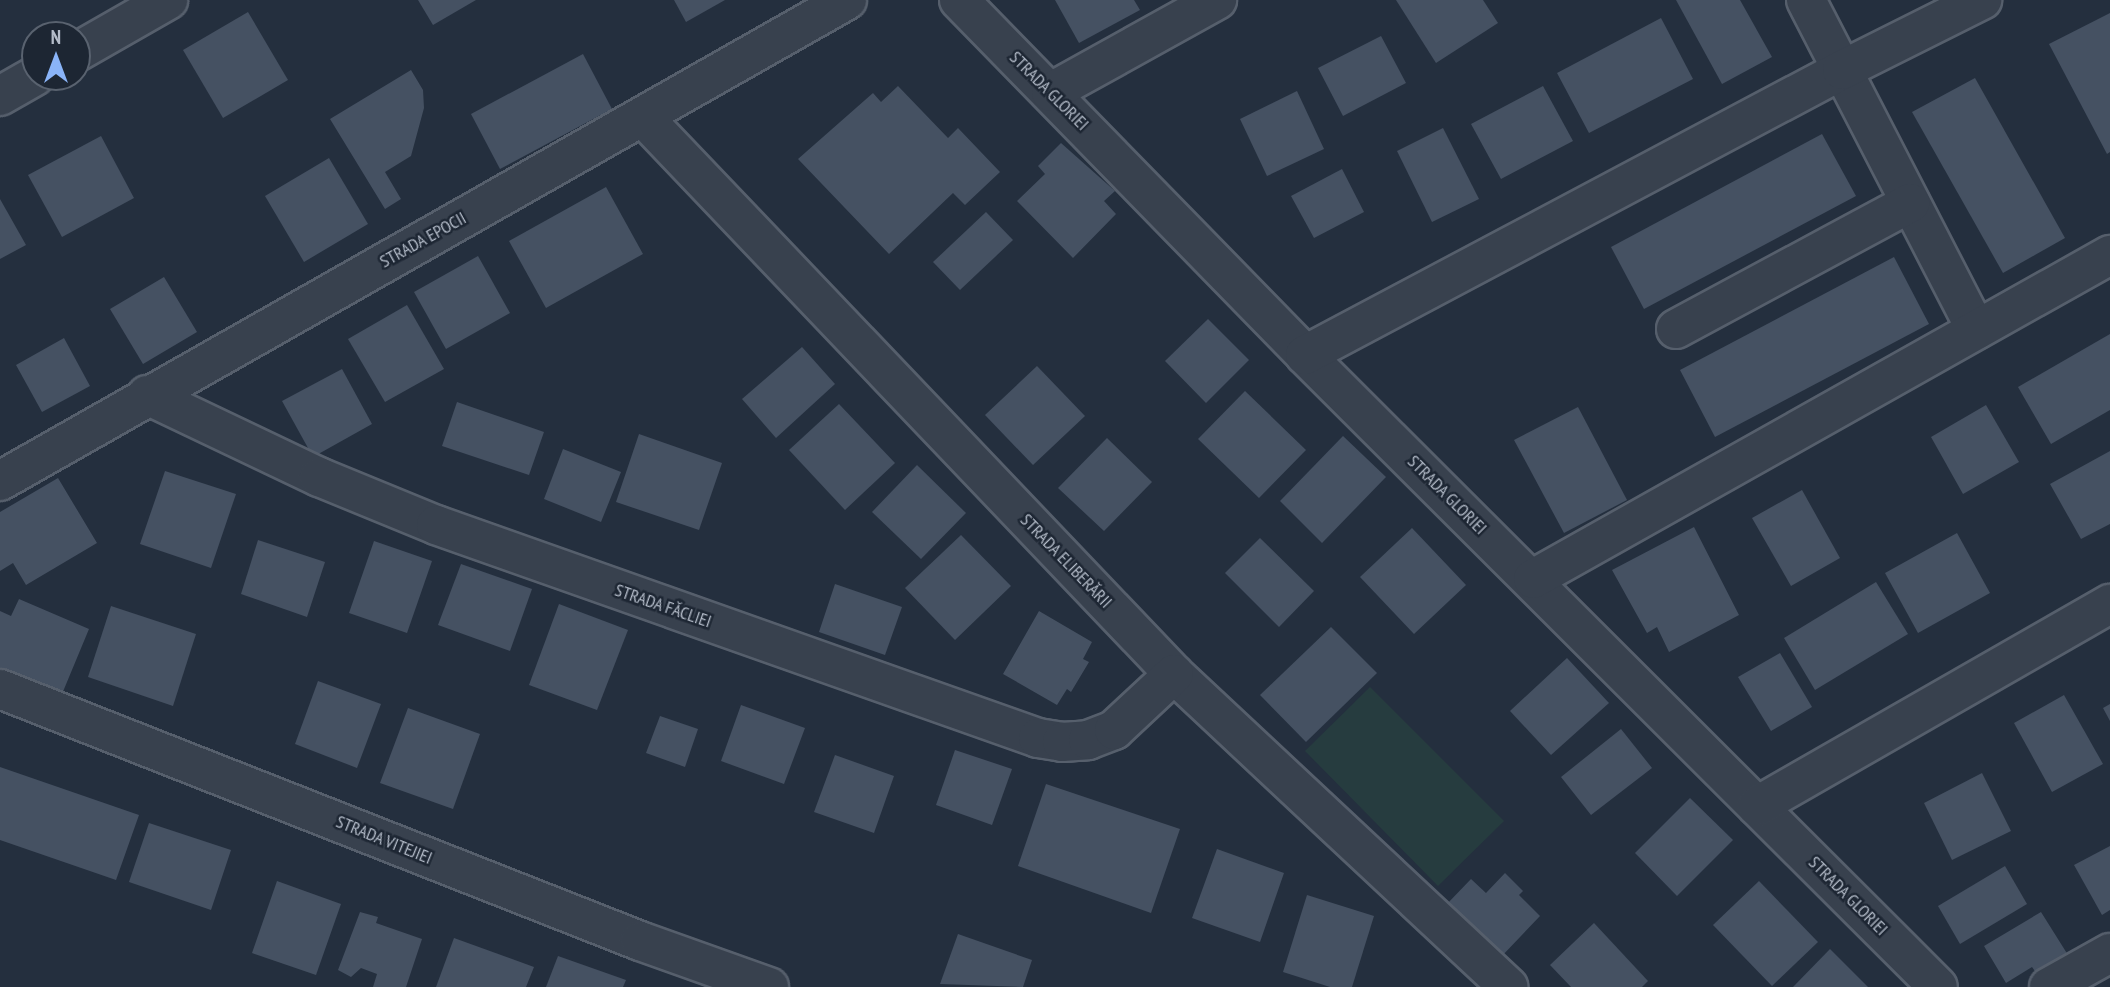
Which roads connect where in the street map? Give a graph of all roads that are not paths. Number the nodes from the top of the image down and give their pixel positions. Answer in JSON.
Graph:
{"nodes":[{"id":1,"x":168,"y":0,"type":"edge"},
{"id":2,"x":847,"y":0,"type":"edge"},
{"id":3,"x":959,"y":0,"type":"edge"},
{"id":4,"x":1217,"y":0,"type":"edge"},
{"id":5,"x":1806,"y":0,"type":"edge"},
{"id":6,"x":1982,"y":0,"type":"edge"},
{"id":7,"x":91,"y":44,"type":"edge"},
{"id":8,"x":1842,"y":70,"type":"junction"},
{"id":9,"x":21,"y":84,"type":"edge"},
{"id":10,"x":1051,"y":92,"type":"junction"},
{"id":11,"x":0,"y":96,"type":"edge"},
{"id":12,"x":643,"y":117,"type":"junction"},
{"id":13,"x":1910,"y":203,"type":"junction"},
{"id":14,"x":2110,"y":255,"type":"edge"},
{"id":15,"x":1676,"y":329,"type":"dead end"},
{"id":16,"x":1976,"y":330,"type":"junction"},
{"id":17,"x":1305,"y":355,"type":"junction"},
{"id":18,"x":147,"y":396,"type":"junction"},
{"id":19,"x":0,"y":481,"type":"edge"},
{"id":20,"x":1533,"y":579,"type":"junction"},
{"id":21,"x":2110,"y":604,"type":"edge"},
{"id":22,"x":1174,"y":674,"type":"junction"},
{"id":23,"x":0,"y":689,"type":"edge"},
{"id":24,"x":1757,"y":806,"type":"junction"},
{"id":25,"x":2110,"y":953,"type":"edge"},
{"id":26,"x":769,"y":987,"type":"edge"},
{"id":27,"x":1508,"y":987,"type":"edge"},
{"id":28,"x":1938,"y":987,"type":"edge"},
{"id":29,"x":2049,"y":987,"type":"edge"}],
"edges":[{"from":1,"to":7,"type":"street"},
{"from":2,"to":12,"type":"street","name":"STRADA EPOCII"},
{"from":3,"to":10,"type":"street","name":"STRADA GLORIEI"},
{"from":4,"to":10,"type":"street"},
{"from":5,"to":8,"type":"street"},
{"from":6,"to":8,"type":"street"},
{"from":8,"to":13,"type":"street"},
{"from":8,"to":17,"type":"street"},
{"from":9,"to":11,"type":"street"},
{"from":10,"to":17,"type":"street","name":"STRADA GLORIEI"},
{"from":12,"to":18,"type":"street","name":"STRADA EPOCII"},
{"from":12,"to":22,"type":"street","name":"STRADA ELIBERĂRII"},
{"from":13,"to":15,"type":"street"},
{"from":13,"to":16,"type":"street"},
{"from":14,"to":16,"type":"street"},
{"from":16,"to":20,"type":"street"},
{"from":17,"to":20,"type":"street","name":"STRADA GLORIEI"},
{"from":18,"to":19,"type":"street","name":"STRADA EPOCII"},
{"from":18,"to":22,"type":"street","name":"STRADA FĂCLIEI"},
{"from":20,"to":24,"type":"street","name":"STRADA GLORIEI"},
{"from":21,"to":24,"type":"street"},
{"from":22,"to":27,"type":"street","name":"STRADA ELIBERĂRII"},
{"from":23,"to":26,"type":"street","name":"STRADA VITEJIEI"},
{"from":24,"to":28,"type":"street","name":"STRADA GLORIEI"},
{"from":25,"to":29,"type":"street"}]}
